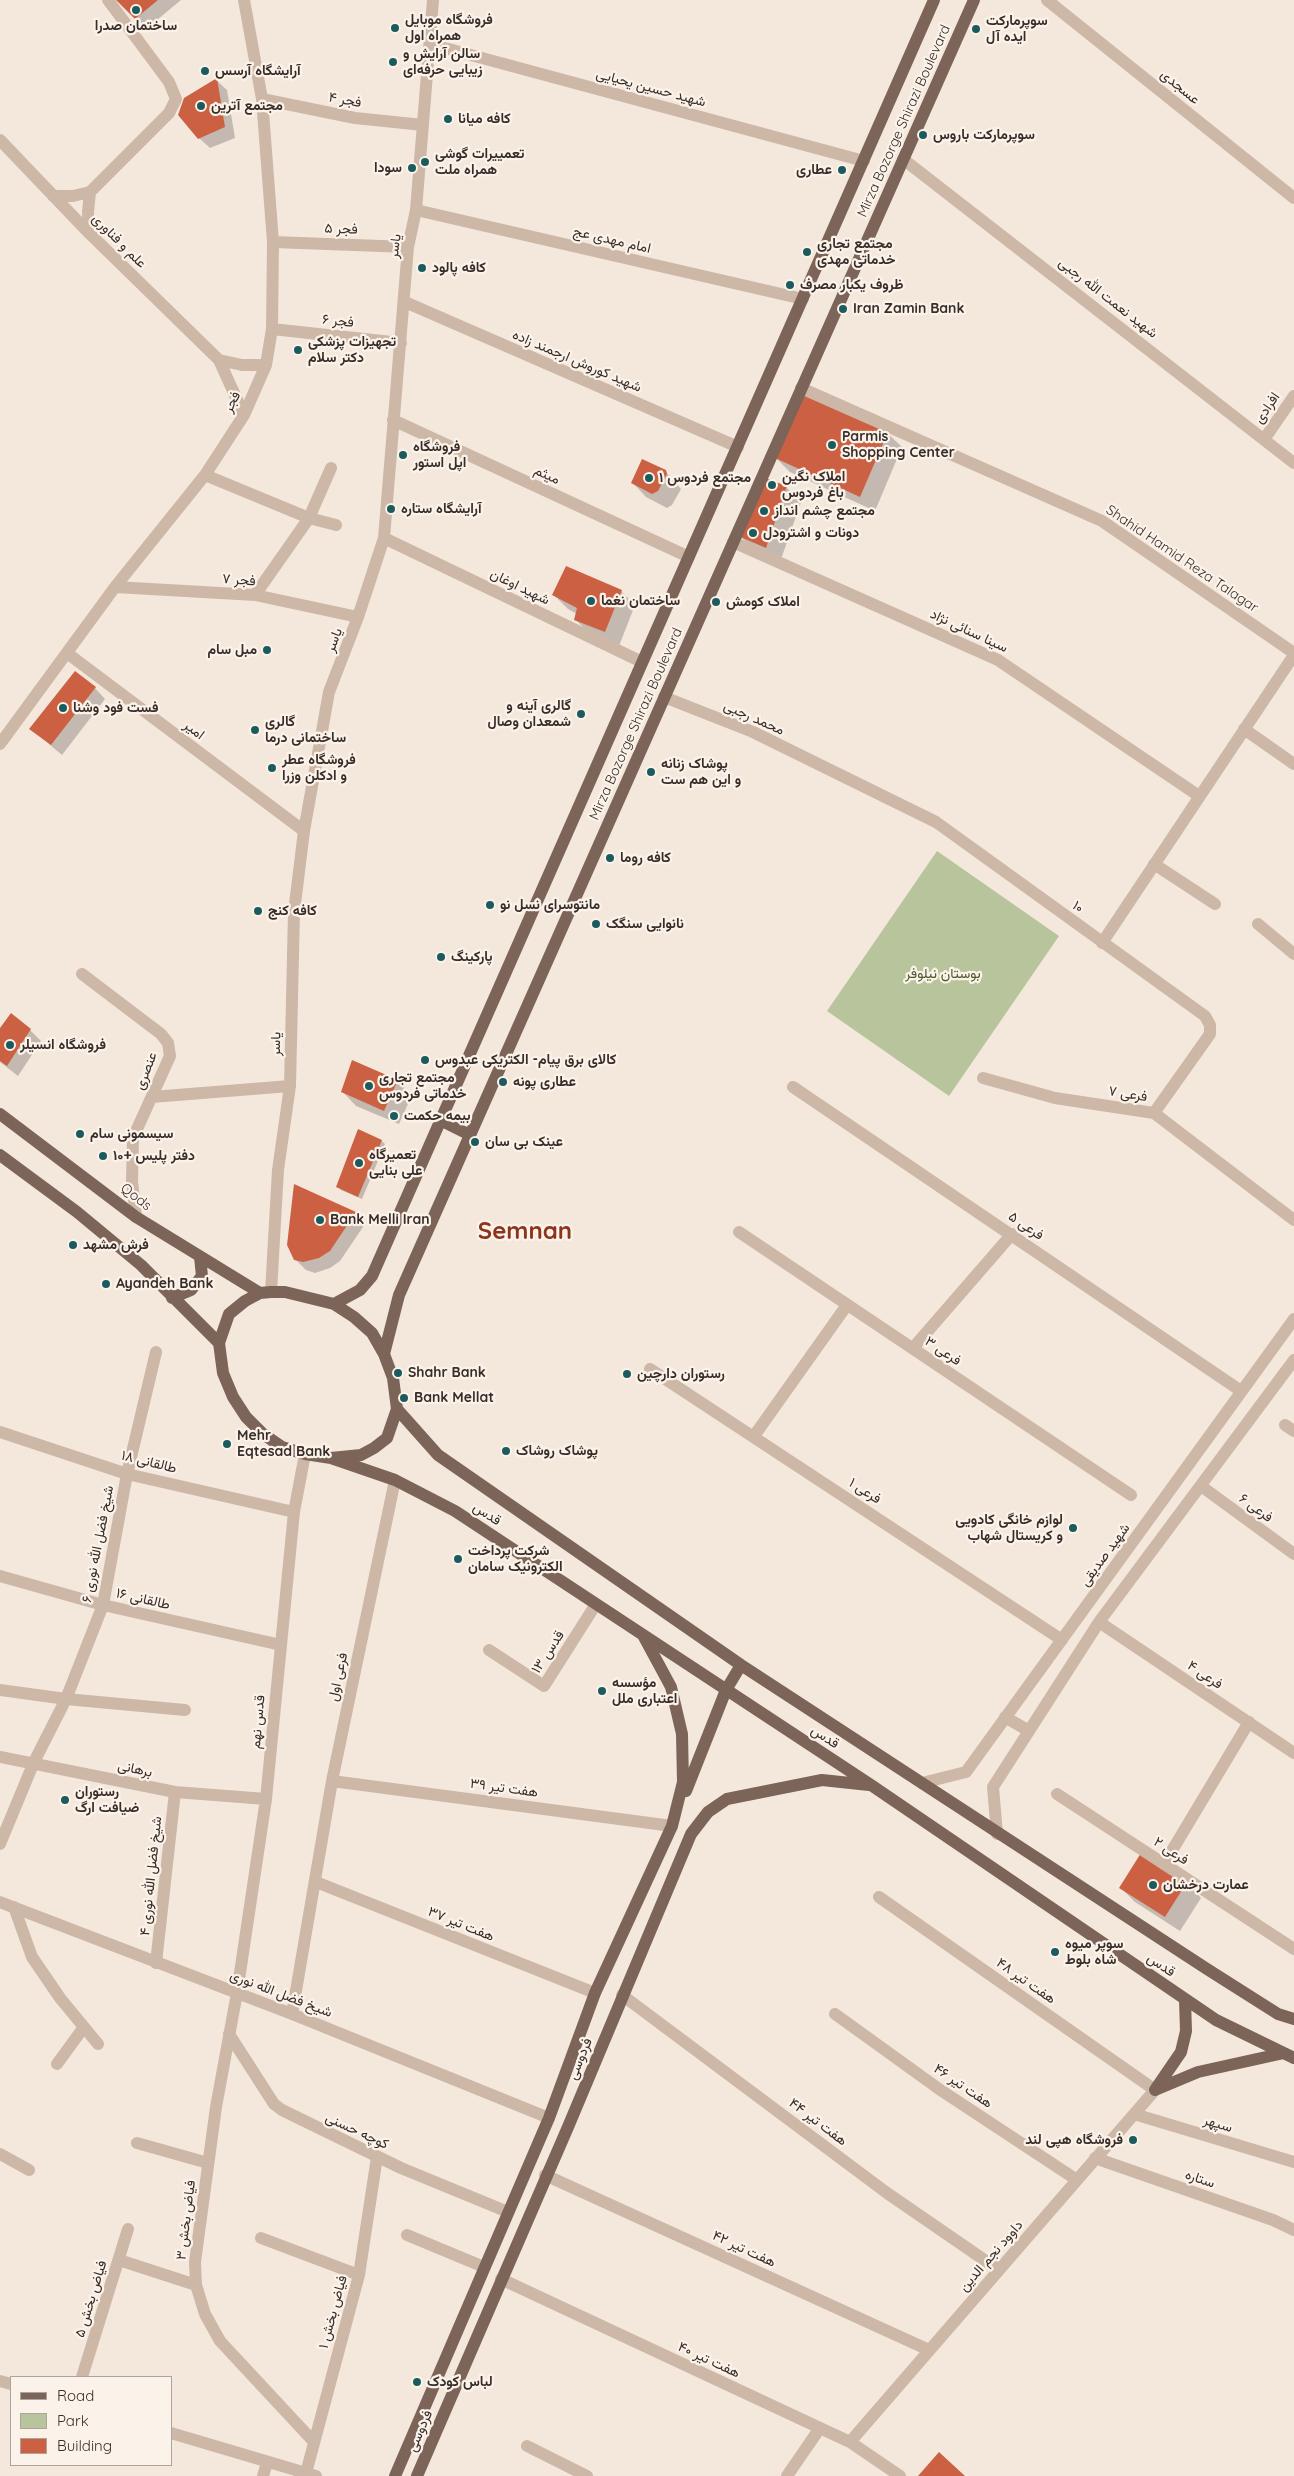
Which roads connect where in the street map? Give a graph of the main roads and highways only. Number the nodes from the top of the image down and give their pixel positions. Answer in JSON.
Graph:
{"nodes":[{"id":1,"x":934,"y":0,"type":"edge"},
{"id":2,"x":974,"y":0,"type":"edge"},
{"id":3,"x":0,"y":1114,"type":"edge"},
{"id":4,"x":440,"y":1120,"type":"junction"},
{"id":5,"x":470,"y":1135,"type":"junction"},
{"id":6,"x":0,"y":1155,"type":"edge"},
{"id":7,"x":200,"y":1257,"type":"junction"},
{"id":8,"x":266,"y":1293,"type":"junction"},
{"id":9,"x":172,"y":1298,"type":"junction"},
{"id":10,"x":334,"y":1304,"type":"junction"},
{"id":11,"x":219,"y":1343,"type":"junction"},
{"id":12,"x":384,"y":1354,"type":"junction"},
{"id":13,"x":397,"y":1409,"type":"junction"},
{"id":14,"x":331,"y":1458,"type":"junction"},
{"id":15,"x":642,"y":1634,"type":"junction"},
{"id":16,"x":741,"y":1665,"type":"junction"},
{"id":17,"x":726,"y":1690,"type":"junction"},
{"id":18,"x":872,"y":1785,"type":"junction"},
{"id":19,"x":672,"y":1826,"type":"junction"},
{"id":20,"x":1185,"y":2000,"type":"junction"},
{"id":21,"x":1294,"y":2019,"type":"edge"},
{"id":22,"x":1289,"y":2055,"type":"edge"},
{"id":23,"x":549,"y":2118,"type":"junction"},
{"id":24,"x":568,"y":2127,"type":"junction"},
{"id":25,"x":395,"y":2476,"type":"edge"},
{"id":26,"x":417,"y":2476,"type":"edge"}],
"edges":[{"from":1,"to":4,"type":"main road","name":"Mirza Bozorge Shirazi Boulevard"},
{"from":2,"to":5,"type":"main road","name":"Mirza Bozorge Shirazi Boulevard"},
{"from":3,"to":7,"type":"main road","name":"Qods"},
{"from":4,"to":5,"type":"main road"},
{"from":4,"to":10,"type":"main road","name":"Mirza Bozorge Shirazi Boulevard"},
{"from":5,"to":12,"type":"main road","name":"Mirza Bozorge Shirazi Boulevard"},
{"from":6,"to":9,"type":"main road"},
{"from":7,"to":8,"type":"main road","name":"Qods"},
{"from":7,"to":9,"type":"main road"},
{"from":8,"to":10,"type":"main road"},
{"from":8,"to":11,"type":"main road"},
{"from":9,"to":11,"type":"main road"},
{"from":10,"to":12,"type":"main road"},
{"from":11,"to":14,"type":"main road"},
{"from":12,"to":13,"type":"main road"},
{"from":13,"to":14,"type":"main road"},
{"from":13,"to":16,"type":"main road","name":"قدس"},
{"from":14,"to":15,"type":"main road","name":"قدس"},
{"from":15,"to":17,"type":"main road","name":"قدس"},
{"from":15,"to":19,"type":"main road","name":"فردوسی"},
{"from":16,"to":17,"type":"main road","name":"فردوسی"},
{"from":16,"to":21,"type":"main road","name":"قدس"},
{"from":17,"to":18,"type":"main road","name":"قدس"},
{"from":17,"to":19,"type":"main road","name":"فردوسی"},
{"from":18,"to":20,"type":"main road","name":"قدس"},
{"from":18,"to":24,"type":"main road","name":"فردوسی"},
{"from":19,"to":23,"type":"main road","name":"فردوسی"},
{"from":20,"to":22,"type":"main road","name":"قدس"},
{"from":20,"to":22,"type":"main road"},
{"from":23,"to":24,"type":"main road"},
{"from":23,"to":25,"type":"main road","name":"فردوسی"},
{"from":24,"to":26,"type":"main road","name":"فردوسی"}]}
